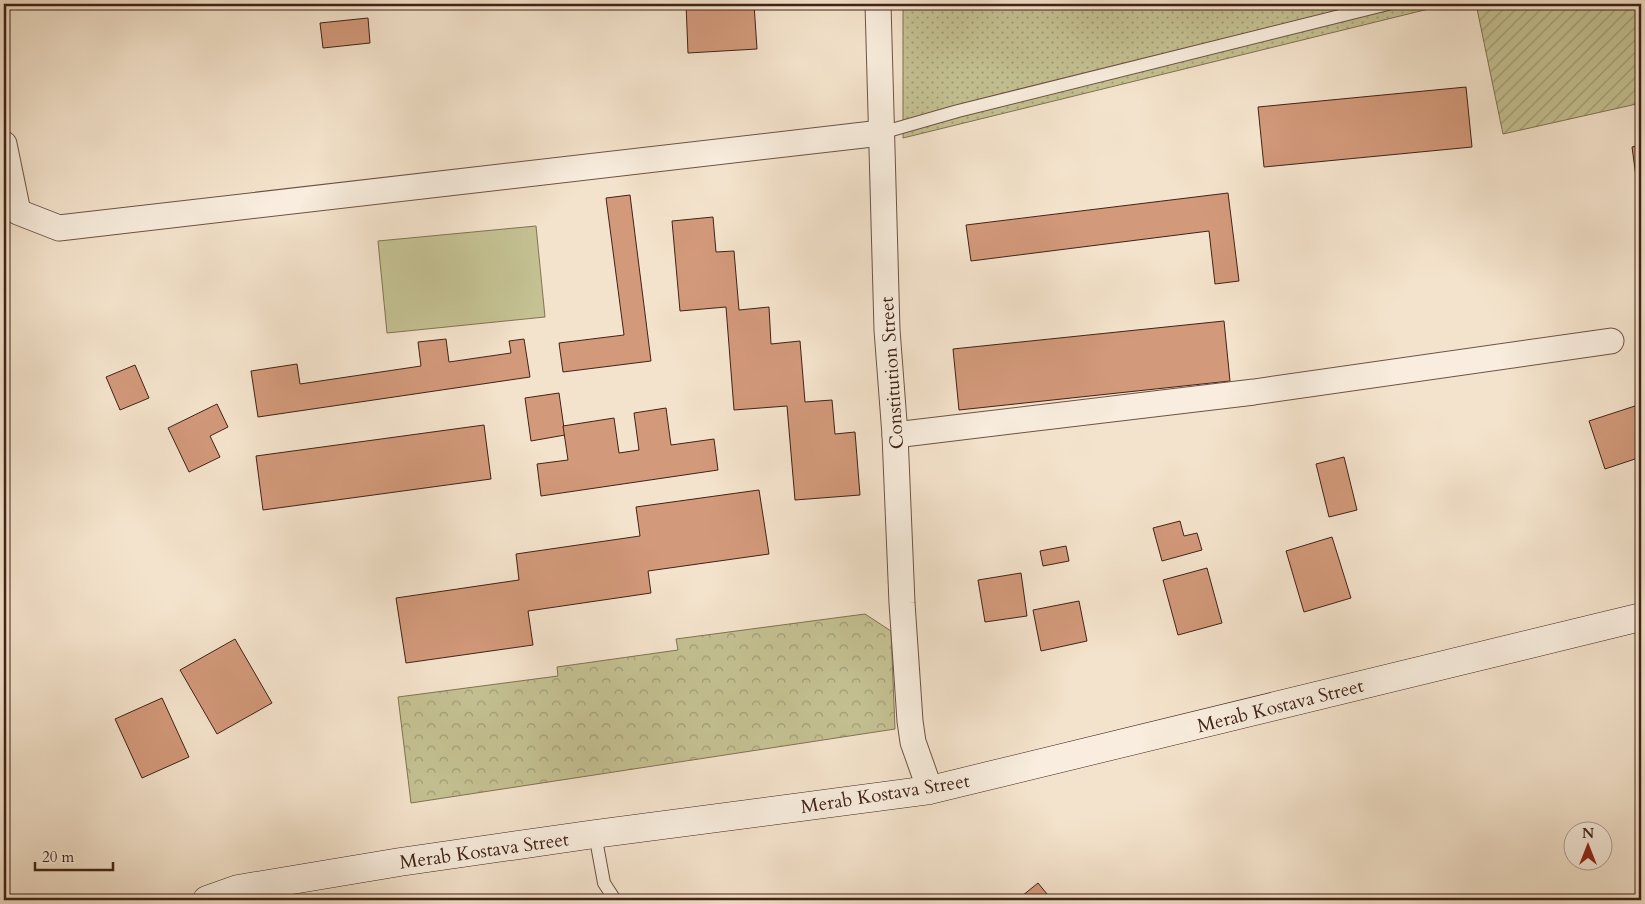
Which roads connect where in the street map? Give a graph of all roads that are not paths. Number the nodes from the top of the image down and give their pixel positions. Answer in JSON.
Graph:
{"nodes":[{"id":1,"x":878,"y":4,"type":"edge"},
{"id":2,"x":1388,"y":4,"type":"edge"},
{"id":3,"x":881,"y":133,"type":"junction"},
{"id":4,"x":4,"y":144,"type":"edge"},
{"id":5,"x":1611,"y":341,"type":"dead end"},
{"id":6,"x":895,"y":436,"type":"junction"},
{"id":7,"x":1641,"y":617,"type":"edge"},
{"id":8,"x":913,"y":742,"type":"junction"},
{"id":9,"x":930,"y":790,"type":"junction"},
{"id":10,"x":896,"y":794,"type":"junction"},
{"id":11,"x":595,"y":834,"type":"junction"},
{"id":12,"x":274,"y":892,"type":"edge"},
{"id":13,"x":207,"y":900,"type":"edge"},
{"id":14,"x":614,"y":900,"type":"edge"}],
"edges":[{"from":1,"to":3,"type":"street","name":"Constitution Street"},
{"from":2,"to":3,"type":"lane"},
{"from":3,"to":4,"type":"street"},
{"from":3,"to":6,"type":"street","name":"Constitution Street"},
{"from":5,"to":6,"type":"street"},
{"from":6,"to":8,"type":"street","name":"Constitution Street"},
{"from":7,"to":9,"type":"main road","name":"Merab Kostava Street"},
{"from":8,"to":9,"type":"street","name":"Constitution Street"},
{"from":8,"to":10,"type":"street","name":"Constitution Street"},
{"from":9,"to":10,"type":"main road","name":"Merab Kostava Street"},
{"from":10,"to":11,"type":"main road","name":"Merab Kostava Street"},
{"from":11,"to":12,"type":"main road","name":"Merab Kostava Street"},
{"from":11,"to":14,"type":"lane"},
{"from":12,"to":13,"type":"main road","name":"Merab Kostava Street"}]}
